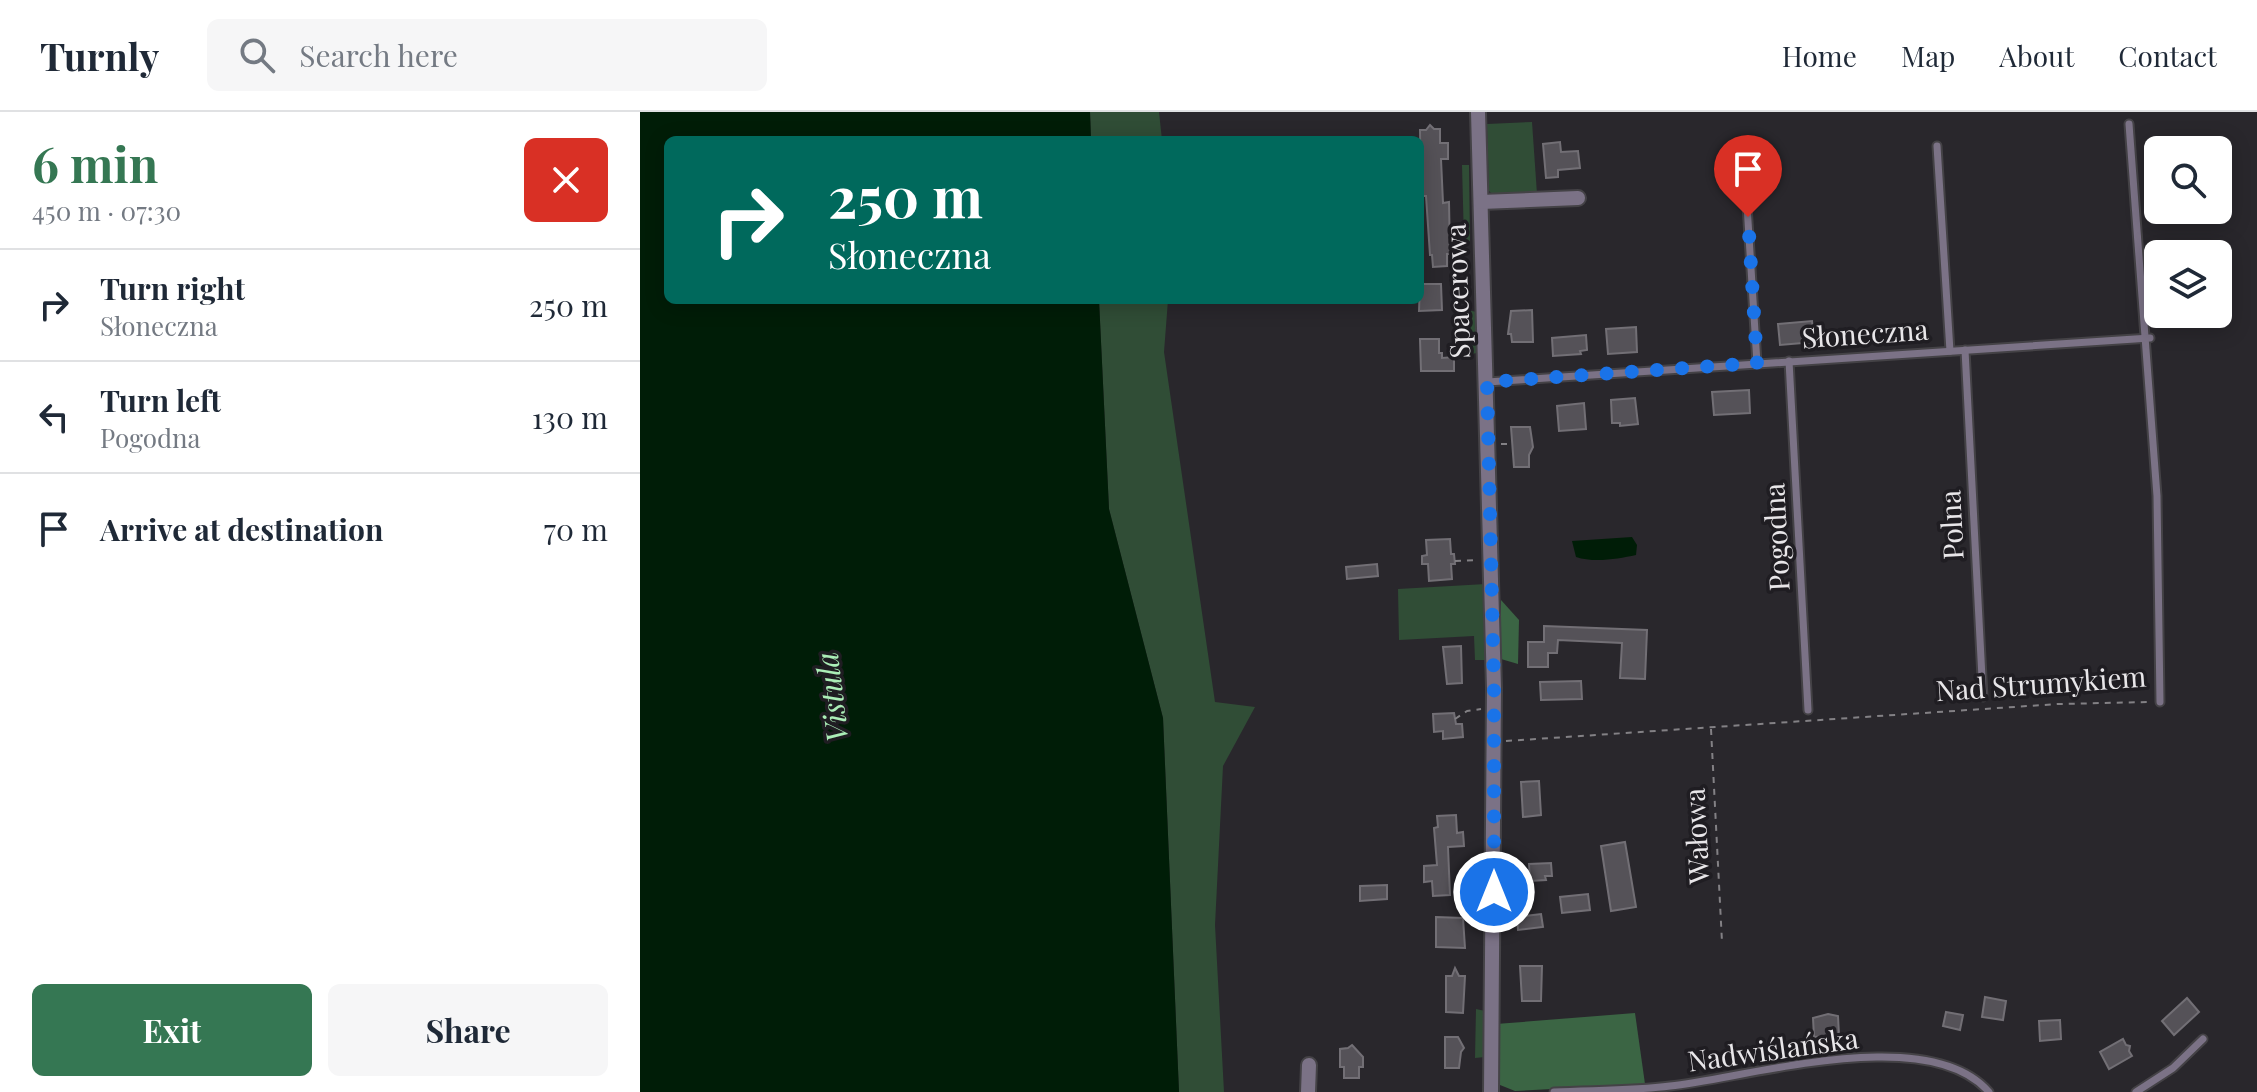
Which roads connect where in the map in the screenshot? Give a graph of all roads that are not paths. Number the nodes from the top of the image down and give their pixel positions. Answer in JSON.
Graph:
{"nodes":[{"id":1,"x":1478,"y":112,"type":"edge"},
{"id":2,"x":2129,"y":124,"type":"dead end"},
{"id":3,"x":1937,"y":146,"type":"dead end"},
{"id":4,"x":1744,"y":158,"type":"dead end"},
{"id":5,"x":1578,"y":198,"type":"dead end"},
{"id":6,"x":1481,"y":202,"type":"junction"},
{"id":7,"x":2147,"y":338,"type":"junction"},
{"id":8,"x":1965,"y":350,"type":"junction"},
{"id":9,"x":1950,"y":351,"type":"junction"},
{"id":10,"x":1789,"y":361,"type":"junction"},
{"id":11,"x":1757,"y":363,"type":"junction"},
{"id":12,"x":1487,"y":382,"type":"junction"},
{"id":13,"x":1983,"y":697,"type":"dead end"},
{"id":14,"x":2160,"y":702,"type":"road end"},
{"id":15,"x":1808,"y":710,"type":"dead end"},
{"id":16,"x":2203,"y":1039,"type":"dead end"},
{"id":17,"x":1309,"y":1065,"type":"dead end"},
{"id":18,"x":1308,"y":1092,"type":"edge"},
{"id":19,"x":1491,"y":1092,"type":"edge"},
{"id":20,"x":1554,"y":1092,"type":"edge"},
{"id":21,"x":1989,"y":1092,"type":"edge"},
{"id":22,"x":2136,"y":1092,"type":"edge"}],
"edges":[{"from":1,"to":6,"type":"street","name":"Spacerowa"},
{"from":2,"to":7,"type":"lane","name":"Nad Strumykiem"},
{"from":3,"to":9,"type":"lane"},
{"from":4,"to":11,"type":"lane"},
{"from":5,"to":6,"type":"street"},
{"from":6,"to":12,"type":"street","name":"Spacerowa"},
{"from":7,"to":8,"type":"lane","name":"Słoneczna"},
{"from":7,"to":14,"type":"lane","name":"Nad Strumykiem"},
{"from":8,"to":9,"type":"lane","name":"Słoneczna"},
{"from":8,"to":13,"type":"lane","name":"Polna"},
{"from":9,"to":10,"type":"lane","name":"Słoneczna"},
{"from":10,"to":11,"type":"lane","name":"Słoneczna"},
{"from":10,"to":15,"type":"lane","name":"Pogodna"},
{"from":11,"to":12,"type":"lane","name":"Słoneczna"},
{"from":12,"to":19,"type":"street","name":"Spacerowa"},
{"from":16,"to":22,"type":"lane"},
{"from":17,"to":18,"type":"street"},
{"from":20,"to":21,"type":"lane","name":"Nadwiślańska"}]}
